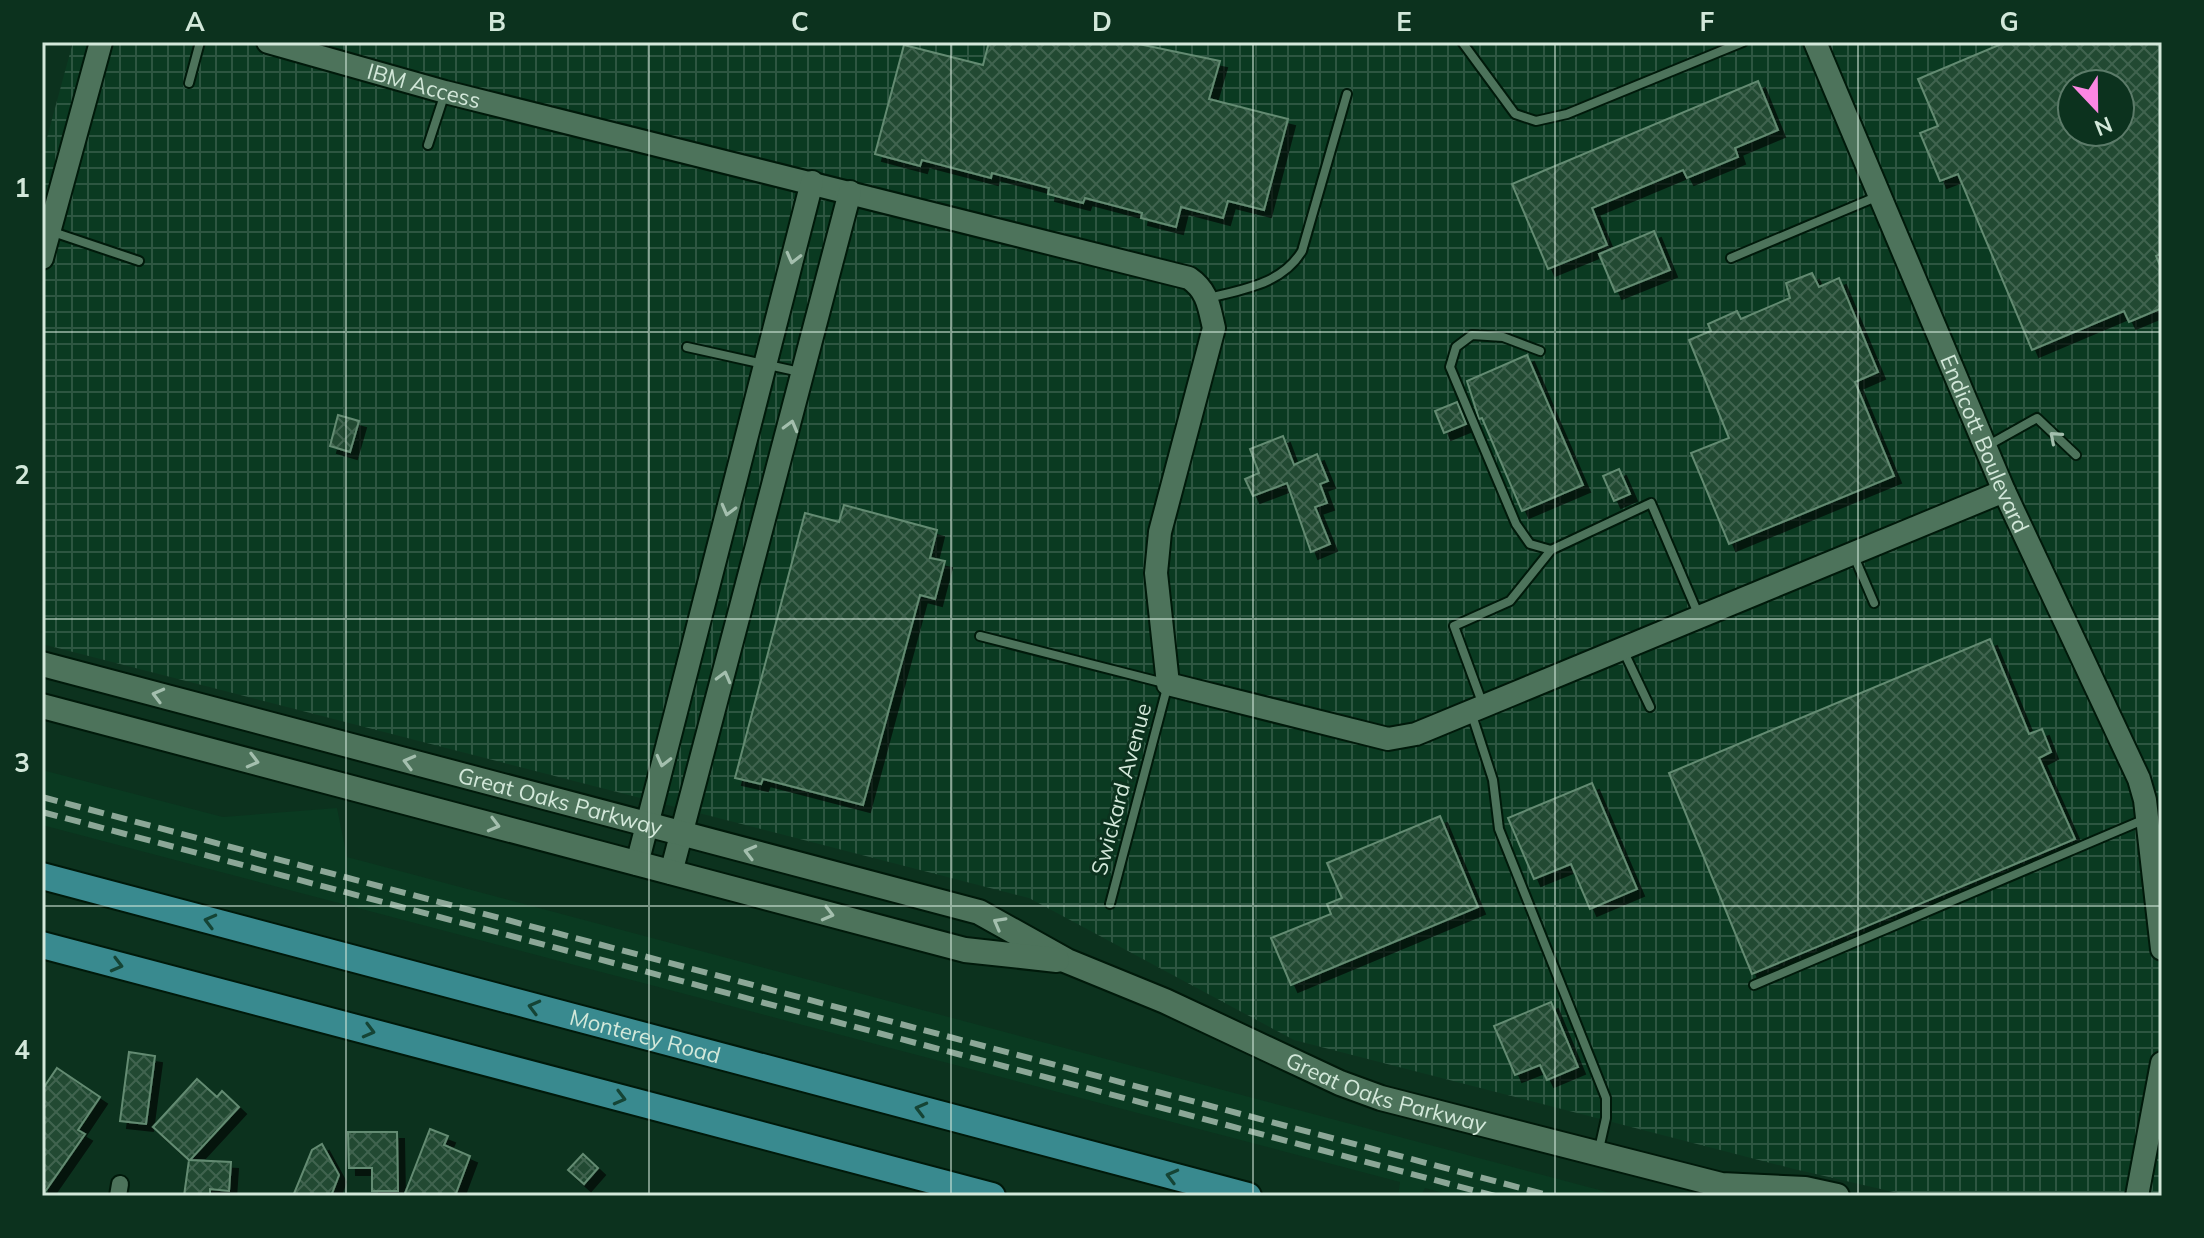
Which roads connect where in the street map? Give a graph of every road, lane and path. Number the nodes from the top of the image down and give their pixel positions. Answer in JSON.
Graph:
{"nodes":[{"id":1,"x":101,"y":42,"type":"edge"},
{"id":2,"x":200,"y":42,"type":"edge"},
{"id":3,"x":268,"y":42,"type":"edge"},
{"id":4,"x":1462,"y":42,"type":"edge"},
{"id":5,"x":1743,"y":42,"type":"edge"},
{"id":6,"x":1815,"y":42,"type":"edge"},
{"id":7,"x":189,"y":83,"type":"dead end"},
{"id":8,"x":445,"y":92,"type":"junction"},
{"id":9,"x":1347,"y":94,"type":"dead end"},
{"id":10,"x":428,"y":145,"type":"dead end"},
{"id":11,"x":812,"y":182,"type":"junction"},
{"id":12,"x":850,"y":192,"type":"junction"},
{"id":13,"x":1881,"y":195,"type":"junction"},
{"id":14,"x":49,"y":231,"type":"junction"},
{"id":15,"x":42,"y":258,"type":"edge"},
{"id":16,"x":1731,"y":258,"type":"dead end"},
{"id":17,"x":139,"y":261,"type":"dead end"},
{"id":18,"x":1208,"y":299,"type":"junction"},
{"id":19,"x":687,"y":347,"type":"dead end"},
{"id":20,"x":1540,"y":351,"type":"dead end"},
{"id":21,"x":767,"y":365,"type":"junction"},
{"id":22,"x":805,"y":373,"type":"junction"},
{"id":23,"x":1986,"y":447,"type":"junction"},
{"id":24,"x":2076,"y":455,"type":"dead end"},
{"id":25,"x":2004,"y":491,"type":"junction"},
{"id":26,"x":1551,"y":550,"type":"junction"},
{"id":27,"x":1852,"y":553,"type":"junction"},
{"id":28,"x":1874,"y":603,"type":"dead end"},
{"id":29,"x":1699,"y":617,"type":"junction"},
{"id":30,"x":980,"y":636,"type":"dead end"},
{"id":31,"x":1622,"y":648,"type":"junction"},
{"id":32,"x":42,"y":664,"type":"edge"},
{"id":33,"x":1168,"y":684,"type":"junction"},
{"id":34,"x":42,"y":706,"type":"edge"},
{"id":35,"x":1650,"y":707,"type":"dead end"},
{"id":36,"x":1477,"y":709,"type":"junction"},
{"id":37,"x":2149,"y":805,"type":"junction"},
{"id":38,"x":647,"y":825,"type":"junction"},
{"id":39,"x":682,"y":834,"type":"junction"},
{"id":40,"x":2151,"y":844,"type":"junction"},
{"id":41,"x":637,"y":864,"type":"junction"},
{"id":42,"x":2162,"y":870,"type":"edge"},
{"id":43,"x":671,"y":873,"type":"junction"},
{"id":44,"x":42,"y":876,"type":"edge"},
{"id":45,"x":1110,"y":904,"type":"dead end"},
{"id":46,"x":42,"y":945,"type":"edge"},
{"id":47,"x":2162,"y":949,"type":"edge"},
{"id":48,"x":1067,"y":961,"type":"junction"},
{"id":49,"x":1754,"y":985,"type":"dead end"},
{"id":50,"x":2162,"y":1063,"type":"edge"},
{"id":51,"x":2155,"y":1133,"type":"edge"},
{"id":52,"x":1598,"y":1156,"type":"junction"},
{"id":53,"x":1721,"y":1185,"type":"junction"},
{"id":54,"x":992,"y":1196,"type":"edge"},
{"id":55,"x":1248,"y":1196,"type":"edge"},
{"id":56,"x":1743,"y":1196,"type":"edge"},
{"id":57,"x":1837,"y":1196,"type":"edge"},
{"id":58,"x":2137,"y":1196,"type":"edge"}],
"edges":[{"from":1,"to":14,"type":"street"},
{"from":2,"to":7,"type":"lane"},
{"from":3,"to":8,"type":"street","name":"IBM Access"},
{"from":4,"to":5,"type":"lane"},
{"from":6,"to":13,"type":"street","name":"Endicott Boulevard"},
{"from":8,"to":10,"type":"lane"},
{"from":8,"to":11,"type":"street","name":"IBM Access"},
{"from":9,"to":18,"type":"lane"},
{"from":11,"to":12,"type":"street","name":"IBM Access"},
{"from":11,"to":21,"type":"street","one_way":true},
{"from":12,"to":18,"type":"street","name":"IBM Access"},
{"from":12,"to":22,"type":"street"},
{"from":13,"to":16,"type":"lane"},
{"from":13,"to":23,"type":"street","name":"Endicott Boulevard"},
{"from":14,"to":15,"type":"street"},
{"from":14,"to":17,"type":"lane"},
{"from":18,"to":33,"type":"street"},
{"from":19,"to":21,"type":"lane"},
{"from":20,"to":26,"type":"lane"},
{"from":21,"to":22,"type":"lane"},
{"from":21,"to":38,"type":"street","one_way":true},
{"from":39,"to":22,"type":"street","one_way":true},
{"from":24,"to":23,"type":"lane","one_way":true},
{"from":23,"to":25,"type":"street","name":"Endicott Boulevard"},
{"from":25,"to":27,"type":"street"},
{"from":25,"to":37,"type":"street","name":"Endicott Boulevard"},
{"from":26,"to":29,"type":"lane"},
{"from":26,"to":36,"type":"lane"},
{"from":27,"to":28,"type":"lane"},
{"from":27,"to":29,"type":"street"},
{"from":29,"to":31,"type":"street"},
{"from":30,"to":33,"type":"lane"},
{"from":31,"to":35,"type":"lane"},
{"from":31,"to":36,"type":"street"},
{"from":38,"to":32,"type":"main road","name":"Great Oaks Parkway","one_way":true},
{"from":33,"to":36,"type":"street"},
{"from":33,"to":45,"type":"lane","name":"Swickard Avenue"},
{"from":34,"to":41,"type":"main road","name":"Great Oaks Parkway","one_way":true},
{"from":36,"to":52,"type":"lane"},
{"from":37,"to":40,"type":"street","name":"Endicott Boulevard"},
{"from":37,"to":49,"type":"lane"},
{"from":38,"to":39,"type":"main road","name":"Great Oaks Parkway"},
{"from":38,"to":41,"type":"street"},
{"from":39,"to":43,"type":"street"},
{"from":48,"to":39,"type":"main road","name":"Great Oaks Parkway","one_way":true},
{"from":40,"to":42,"type":"street","name":"Endicott Boulevard"},
{"from":40,"to":47,"type":"street","name":"Endicott Boulevard"},
{"from":41,"to":43,"type":"main road","name":"Great Oaks Parkway"},
{"from":43,"to":48,"type":"main road","name":"Great Oaks Parkway","one_way":true},
{"from":55,"to":44,"type":"main road","name":"Monterey Road","one_way":true},
{"from":46,"to":54,"type":"main road","one_way":true},
{"from":48,"to":52,"type":"main road","name":"Great Oaks Parkway"},
{"from":50,"to":51,"type":"street"},
{"from":51,"to":58,"type":"street"},
{"from":52,"to":53,"type":"main road","name":"Great Oaks Parkway"},
{"from":53,"to":56,"type":"main road","name":"Great Oaks Parkway"},
{"from":53,"to":57,"type":"main road","name":"Great Oaks Parkway"}]}
